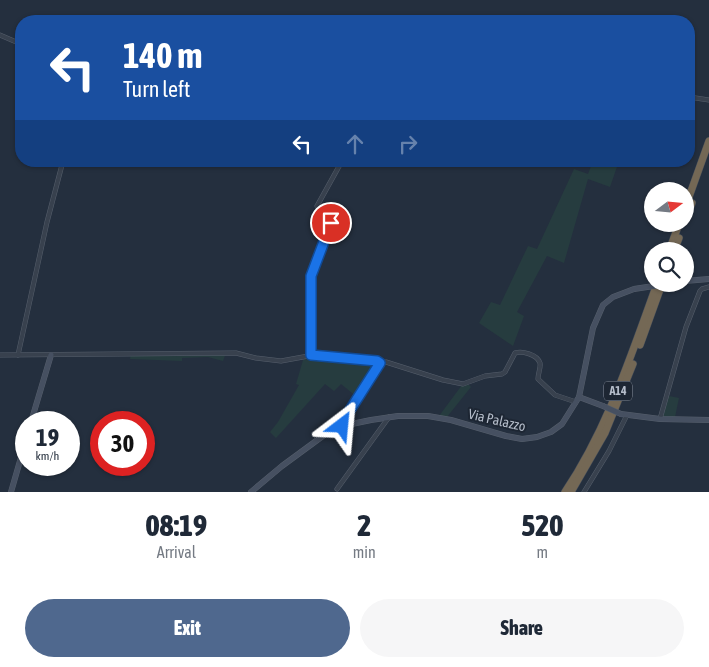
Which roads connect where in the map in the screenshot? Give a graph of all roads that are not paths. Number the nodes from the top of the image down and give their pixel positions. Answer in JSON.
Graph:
{"nodes":[{"id":1,"x":0,"y":35,"type":"edge"},
{"id":2,"x":15,"y":41,"type":"edge"},
{"id":3,"x":695,"y":98,"type":"edge"},
{"id":4,"x":709,"y":100,"type":"edge"},
{"id":5,"x":709,"y":141,"type":"edge"},
{"id":6,"x":709,"y":155,"type":"edge"},
{"id":7,"x":61,"y":167,"type":"edge"},
{"id":8,"x":339,"y":167,"type":"edge"},
{"id":9,"x":694,"y":183,"type":"edge"},
{"id":10,"x":694,"y":198,"type":"edge"},
{"id":11,"x":709,"y":279,"type":"edge"},
{"id":12,"x":694,"y":280,"type":"edge"},
{"id":13,"x":644,"y":287,"type":"edge"},
{"id":14,"x":709,"y":287,"type":"edge"},
{"id":15,"x":654,"y":292,"type":"edge"},
{"id":16,"x":659,"y":292,"type":"edge"},
{"id":17,"x":18,"y":355,"type":"junction"},
{"id":18,"x":51,"y":355,"type":"junction"},
{"id":19,"x":311,"y":355,"type":"junction"},
{"id":20,"x":0,"y":356,"type":"edge"},
{"id":21,"x":380,"y":363,"type":"junction"},
{"id":22,"x":578,"y":400,"type":"junction"},
{"id":23,"x":34,"y":411,"type":"edge"},
{"id":24,"x":624,"y":414,"type":"junction"},
{"id":25,"x":388,"y":417,"type":"junction"},
{"id":26,"x":660,"y":419,"type":"junction"},
{"id":27,"x":709,"y":420,"type":"edge"},
{"id":28,"x":342,"y":426,"type":"junction"},
{"id":29,"x":16,"y":476,"type":"edge"},
{"id":30,"x":337,"y":489,"type":"dead end"},
{"id":31,"x":11,"y":492,"type":"edge"},
{"id":32,"x":251,"y":492,"type":"edge"},
{"id":33,"x":565,"y":492,"type":"edge"},
{"id":34,"x":571,"y":492,"type":"edge"},
{"id":35,"x":584,"y":492,"type":"edge"}],
"edges":[{"from":1,"to":2,"type":"street"},
{"from":3,"to":4,"type":"street"},
{"from":5,"to":9,"type":"highway"},
{"from":6,"to":10,"type":"highway"},
{"from":7,"to":17,"type":"street"},
{"from":8,"to":19,"type":"street"},
{"from":11,"to":12,"type":"street"},
{"from":13,"to":22,"type":"street","name":"Via Palazzo","bridge":true},
{"from":14,"to":26,"type":"street"},
{"from":15,"to":33,"type":"highway","number":"A14"},
{"from":16,"to":34,"type":"highway","number":"A14"},
{"from":17,"to":18,"type":"street"},
{"from":17,"to":20,"type":"street"},
{"from":18,"to":19,"type":"street"},
{"from":18,"to":23,"type":"street"},
{"from":19,"to":21,"type":"street"},
{"from":21,"to":22,"type":"street"},
{"from":21,"to":28,"type":"street"},
{"from":22,"to":24,"type":"street","bridge":true},
{"from":22,"to":25,"type":"street","name":"Via Palazzo"},
{"from":24,"to":26,"type":"street"},
{"from":24,"to":35,"type":"street"},
{"from":25,"to":28,"type":"street","name":"Via Palazzo"},
{"from":25,"to":30,"type":"street"},
{"from":26,"to":27,"type":"street"},
{"from":28,"to":32,"type":"street","name":"Via Palazzo"},
{"from":29,"to":31,"type":"street"}]}
